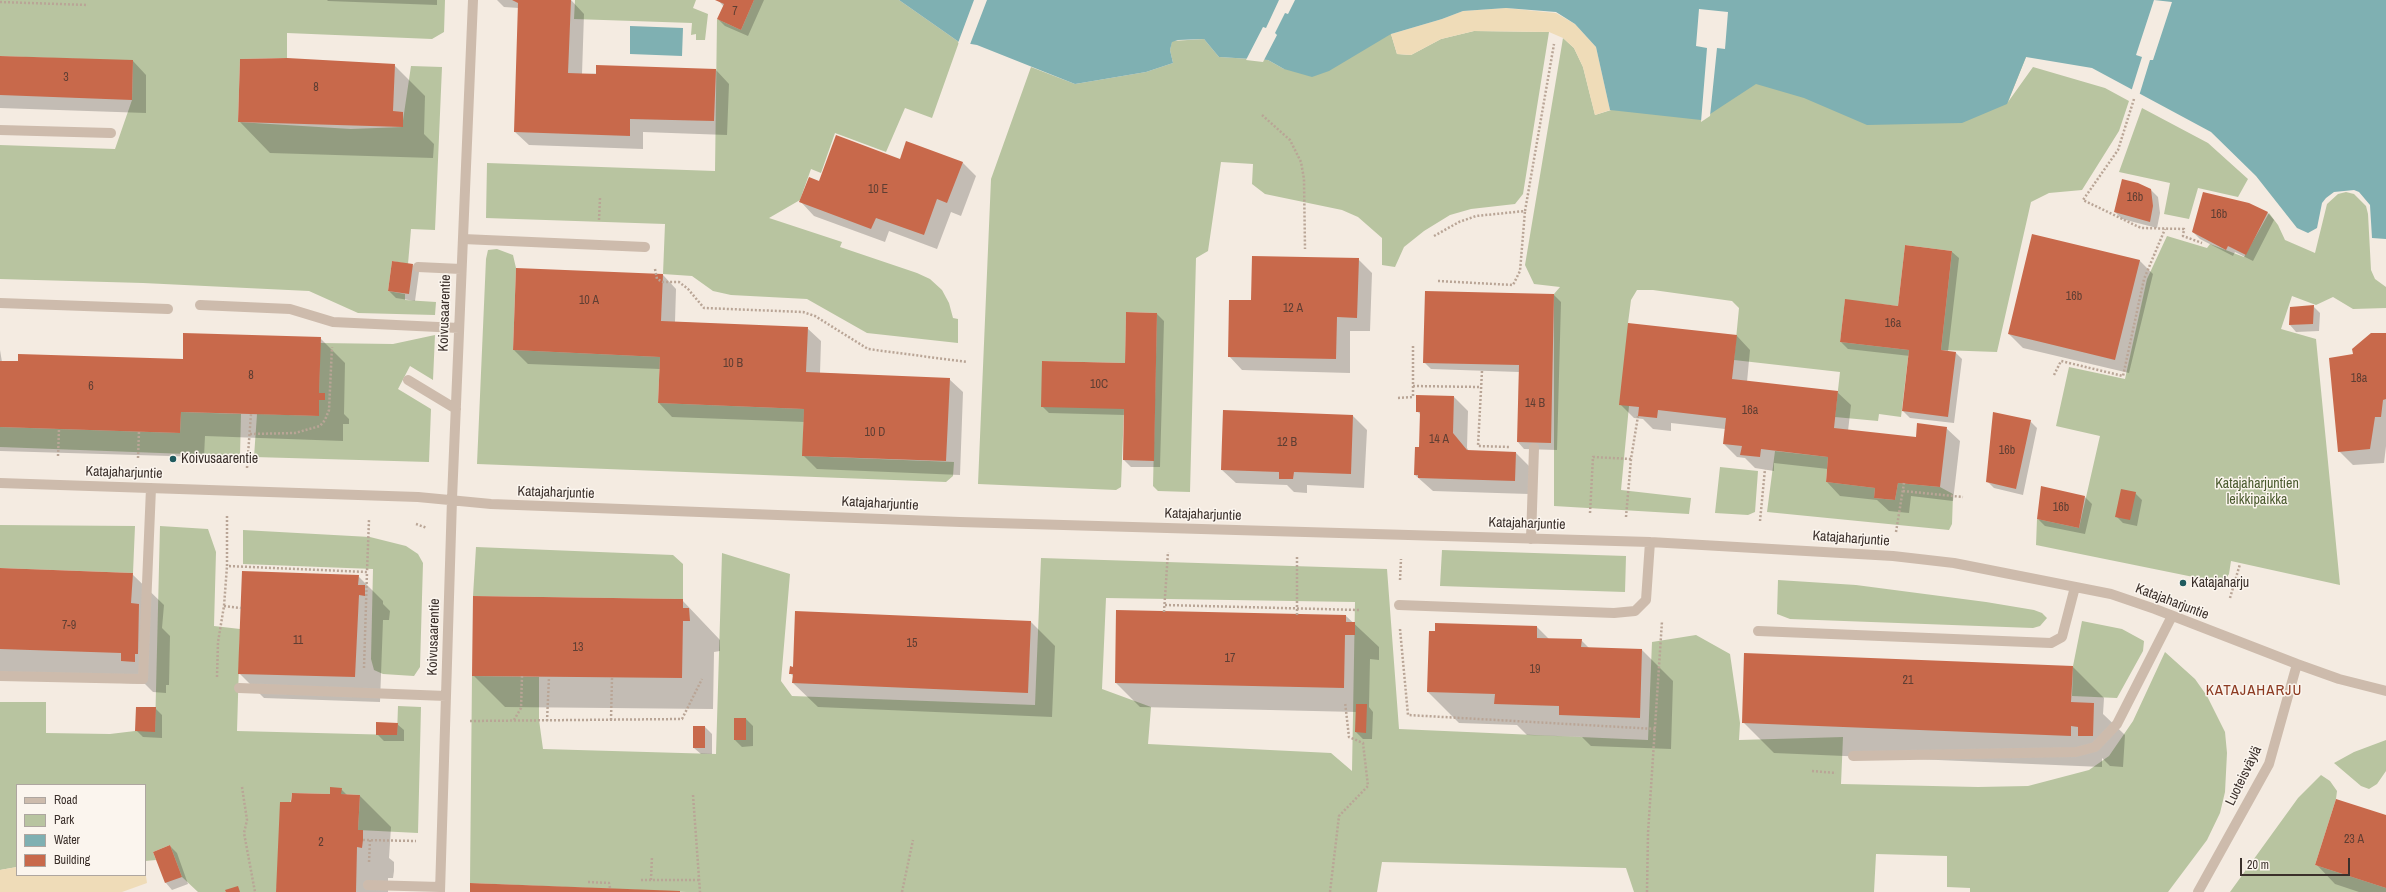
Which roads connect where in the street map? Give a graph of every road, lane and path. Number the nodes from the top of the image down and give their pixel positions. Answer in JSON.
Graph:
{"nodes":[{"id":1,"x":473,"y":0,"type":"edge"},
{"id":2,"x":0,"y":2,"type":"edge"},
{"id":3,"x":88,"y":5,"type":"dead end"},
{"id":4,"x":1554,"y":44,"type":"dead end"},
{"id":5,"x":2134,"y":99,"type":"dead end"},
{"id":6,"x":1262,"y":115,"type":"dead end"},
{"id":7,"x":0,"y":130,"type":"edge"},
{"id":8,"x":111,"y":133,"type":"dead end"},
{"id":9,"x":600,"y":198,"type":"dead end"},
{"id":10,"x":1525,"y":211,"type":"junction"},
{"id":11,"x":598,"y":222,"type":"dead end"},
{"id":12,"x":2165,"y":229,"type":"junction"},
{"id":13,"x":1434,"y":236,"type":"dead end"},
{"id":14,"x":463,"y":239,"type":"junction"},
{"id":15,"x":2202,"y":243,"type":"dead end"},
{"id":16,"x":645,"y":247,"type":"dead end"},
{"id":17,"x":1304,"y":249,"type":"dead end"},
{"id":18,"x":418,"y":267,"type":"dead end"},
{"id":19,"x":461,"y":270,"type":"junction"},
{"id":20,"x":1438,"y":281,"type":"dead end"},
{"id":21,"x":663,"y":282,"type":"dead end"},
{"id":22,"x":0,"y":303,"type":"edge"},
{"id":23,"x":200,"y":305,"type":"dead end"},
{"id":24,"x":168,"y":309,"type":"dead end"},
{"id":25,"x":333,"y":322,"type":"junction"},
{"id":26,"x":459,"y":328,"type":"junction"},
{"id":27,"x":1413,"y":346,"type":"dead end"},
{"id":28,"x":967,"y":362,"type":"dead end"},
{"id":29,"x":1482,"y":371,"type":"dead end"},
{"id":30,"x":2054,"y":375,"type":"dead end"},
{"id":31,"x":408,"y":380,"type":"dead end"},
{"id":32,"x":1413,"y":386,"type":"junction"},
{"id":33,"x":1480,"y":387,"type":"junction"},
{"id":34,"x":1398,"y":398,"type":"dead end"},
{"id":35,"x":456,"y":409,"type":"junction"},
{"id":36,"x":251,"y":414,"type":"dead end"},
{"id":37,"x":1638,"y":416,"type":"dead end"},
{"id":38,"x":59,"y":429,"type":"dead end"},
{"id":39,"x":139,"y":432,"type":"dead end"},
{"id":40,"x":250,"y":434,"type":"junction"},
{"id":41,"x":1534,"y":448,"type":"joint"},
{"id":42,"x":58,"y":456,"type":"dead end"},
{"id":43,"x":138,"y":458,"type":"dead end"},
{"id":44,"x":1631,"y":459,"type":"junction"},
{"id":45,"x":1765,"y":469,"type":"dead end"},
{"id":46,"x":0,"y":483,"type":"edge"},
{"id":47,"x":1904,"y":483,"type":"dead end"},
{"id":48,"x":150,"y":488,"type":"junction"},
{"id":49,"x":228,"y":491,"type":"junction"},
{"id":50,"x":245,"y":491,"type":"junction"},
{"id":51,"x":1903,"y":491,"type":"junction"},
{"id":52,"x":370,"y":496,"type":"junction"},
{"id":53,"x":1963,"y":497,"type":"dead end"},
{"id":54,"x":452,"y":499,"type":"junction"},
{"id":55,"x":1590,"y":513,"type":"dead end"},
{"id":56,"x":1760,"y":521,"type":"dead end"},
{"id":57,"x":1169,"y":528,"type":"junction"},
{"id":58,"x":1297,"y":532,"type":"junction"},
{"id":59,"x":1402,"y":535,"type":"junction"},
{"id":60,"x":1531,"y":539,"type":"junction"},
{"id":61,"x":1625,"y":541,"type":"junction"},
{"id":62,"x":1650,"y":542,"type":"junction"},
{"id":63,"x":1893,"y":556,"type":"junction"},
{"id":64,"x":2240,"y":564,"type":"dead end"},
{"id":65,"x":227,"y":566,"type":"junction"},
{"id":66,"x":366,"y":572,"type":"junction"},
{"id":67,"x":2075,"y":587,"type":"junction"},
{"id":68,"x":2230,"y":598,"type":"dead end"},
{"id":69,"x":1165,"y":605,"type":"junction"},
{"id":70,"x":1399,"y":605,"type":"junction"},
{"id":71,"x":224,"y":606,"type":"junction"},
{"id":72,"x":241,"y":608,"type":"dead end"},
{"id":73,"x":1297,"y":608,"type":"junction"},
{"id":74,"x":1359,"y":610,"type":"dead end"},
{"id":75,"x":1164,"y":612,"type":"dead end"},
{"id":76,"x":1297,"y":615,"type":"dead end"},
{"id":77,"x":1662,"y":615,"type":"dead end"},
{"id":78,"x":2172,"y":616,"type":"junction"},
{"id":79,"x":1758,"y":631,"type":"dead end"},
{"id":80,"x":365,"y":644,"type":"dead end"},
{"id":81,"x":2297,"y":664,"type":"junction"},
{"id":82,"x":0,"y":676,"type":"edge"},
{"id":83,"x":522,"y":676,"type":"dead end"},
{"id":84,"x":549,"y":677,"type":"dead end"},
{"id":85,"x":612,"y":678,"type":"dead end"},
{"id":86,"x":702,"y":679,"type":"dead end"},
{"id":87,"x":222,"y":682,"type":"dead end"},
{"id":88,"x":239,"y":688,"type":"dead end"},
{"id":89,"x":2386,"y":691,"type":"edge"},
{"id":90,"x":446,"y":696,"type":"junction"},
{"id":91,"x":1345,"y":702,"type":"dead end"},
{"id":92,"x":514,"y":720,"type":"junction"},
{"id":93,"x":611,"y":720,"type":"junction"},
{"id":94,"x":547,"y":721,"type":"junction"},
{"id":95,"x":445,"y":722,"type":"junction"},
{"id":96,"x":1656,"y":730,"type":"junction"},
{"id":97,"x":1853,"y":756,"type":"dead end"},
{"id":98,"x":1812,"y":771,"type":"dead end"},
{"id":99,"x":1833,"y":773,"type":"dead end"},
{"id":100,"x":242,"y":787,"type":"dead end"},
{"id":101,"x":693,"y":795,"type":"dead end"},
{"id":102,"x":363,"y":840,"type":"dead end"},
{"id":103,"x":913,"y":840,"type":"dead end"},
{"id":104,"x":420,"y":842,"type":"dead end"},
{"id":105,"x":652,"y":856,"type":"dead end"},
{"id":106,"x":641,"y":880,"type":"dead end"},
{"id":107,"x":651,"y":880,"type":"junction"},
{"id":108,"x":699,"y":880,"type":"junction"},
{"id":109,"x":588,"y":882,"type":"dead end"},
{"id":110,"x":368,"y":885,"type":"dead end"},
{"id":111,"x":610,"y":888,"type":"dead end"},
{"id":112,"x":440,"y":890,"type":"edge"},
{"id":113,"x":255,"y":892,"type":"edge"},
{"id":114,"x":700,"y":892,"type":"edge"},
{"id":115,"x":902,"y":892,"type":"edge"},
{"id":116,"x":1330,"y":892,"type":"edge"},
{"id":117,"x":1647,"y":892,"type":"edge"},
{"id":118,"x":2198,"y":892,"type":"edge"}],
"edges":[{"from":1,"to":14,"type":"street","name":"Koivusaarentie"},
{"from":2,"to":3,"type":"path"},
{"from":4,"to":10,"type":"path"},
{"from":5,"to":12,"type":"path"},
{"from":6,"to":17,"type":"path"},
{"from":7,"to":8,"type":"street"},
{"from":9,"to":11,"type":"path"},
{"from":10,"to":13,"type":"path"},
{"from":10,"to":20,"type":"path"},
{"from":12,"to":15,"type":"path"},
{"from":12,"to":30,"type":"path"},
{"from":14,"to":16,"type":"street"},
{"from":14,"to":19,"type":"street","name":"Koivusaarentie"},
{"from":18,"to":19,"type":"street"},
{"from":19,"to":26,"type":"street","name":"Koivusaarentie"},
{"from":21,"to":28,"type":"path"},
{"from":22,"to":24,"type":"street"},
{"from":23,"to":25,"type":"street"},
{"from":25,"to":26,"type":"street"},
{"from":25,"to":40,"type":"path"},
{"from":26,"to":35,"type":"street","name":"Koivusaarentie"},
{"from":27,"to":32,"type":"path"},
{"from":29,"to":33,"type":"path"},
{"from":31,"to":35,"type":"street"},
{"from":32,"to":33,"type":"path"},
{"from":32,"to":34,"type":"path"},
{"from":33,"to":41,"type":"path"},
{"from":35,"to":54,"type":"street","name":"Koivusaarentie"},
{"from":36,"to":40,"type":"path"},
{"from":37,"to":44,"type":"path"},
{"from":38,"to":42,"type":"path"},
{"from":39,"to":43,"type":"path"},
{"from":40,"to":50,"type":"path"},
{"from":41,"to":60,"type":"street"},
{"from":44,"to":55,"type":"path"},
{"from":44,"to":61,"type":"path"},
{"from":45,"to":56,"type":"path"},
{"from":46,"to":48,"type":"street","name":"Katajaharjuntie"},
{"from":47,"to":51,"type":"path"},
{"from":48,"to":49,"type":"street","name":"Katajaharjuntie"},
{"from":48,"to":82,"type":"street"},
{"from":49,"to":50,"type":"street","name":"Katajaharjuntie"},
{"from":49,"to":65,"type":"path"},
{"from":50,"to":52,"type":"street","name":"Katajaharjuntie"},
{"from":51,"to":53,"type":"path"},
{"from":51,"to":63,"type":"path"},
{"from":52,"to":54,"type":"street","name":"Katajaharjuntie"},
{"from":52,"to":66,"type":"path"},
{"from":54,"to":57,"type":"street","name":"Katajaharjuntie"},
{"from":54,"to":90,"type":"street","name":"Koivusaarentie"},
{"from":57,"to":58,"type":"street","name":"Katajaharjuntie"},
{"from":57,"to":69,"type":"path"},
{"from":58,"to":59,"type":"street","name":"Katajaharjuntie"},
{"from":58,"to":73,"type":"path"},
{"from":59,"to":60,"type":"street","name":"Katajaharjuntie"},
{"from":59,"to":70,"type":"path"},
{"from":60,"to":61,"type":"street","name":"Katajaharjuntie"},
{"from":61,"to":62,"type":"street","name":"Katajaharjuntie"},
{"from":62,"to":63,"type":"street","name":"Katajaharjuntie"},
{"from":62,"to":70,"type":"street"},
{"from":63,"to":67,"type":"street","name":"Katajaharjuntie"},
{"from":64,"to":68,"type":"path"},
{"from":65,"to":66,"type":"path"},
{"from":65,"to":71,"type":"path"},
{"from":66,"to":80,"type":"path"},
{"from":67,"to":78,"type":"street","name":"Katajaharjuntie"},
{"from":67,"to":79,"type":"street"},
{"from":69,"to":73,"type":"path"},
{"from":69,"to":75,"type":"path"},
{"from":70,"to":96,"type":"path"},
{"from":71,"to":72,"type":"path"},
{"from":71,"to":87,"type":"path"},
{"from":73,"to":74,"type":"path"},
{"from":73,"to":76,"type":"path"},
{"from":77,"to":96,"type":"path"},
{"from":78,"to":81,"type":"street","name":"Katajaharjuntie"},
{"from":78,"to":97,"type":"street"},
{"from":81,"to":89,"type":"street","name":"Katajaharjuntie"},
{"from":81,"to":118,"type":"street","name":"Luoteisväylä"},
{"from":83,"to":92,"type":"path"},
{"from":84,"to":94,"type":"path"},
{"from":85,"to":93,"type":"path"},
{"from":86,"to":93,"type":"path"},
{"from":88,"to":90,"type":"street"},
{"from":90,"to":95,"type":"street","name":"Koivusaarentie"},
{"from":91,"to":116,"type":"path"},
{"from":92,"to":94,"type":"path"},
{"from":92,"to":95,"type":"path"},
{"from":93,"to":94,"type":"path"},
{"from":95,"to":112,"type":"street","name":"Koivusaarentie"},
{"from":96,"to":117,"type":"path"},
{"from":98,"to":99,"type":"path"},
{"from":100,"to":113,"type":"path"},
{"from":101,"to":108,"type":"path"},
{"from":102,"to":104,"type":"path"},
{"from":103,"to":115,"type":"path"},
{"from":105,"to":107,"type":"path"},
{"from":106,"to":107,"type":"path"},
{"from":107,"to":108,"type":"path"},
{"from":108,"to":114,"type":"path"},
{"from":109,"to":111,"type":"path"},
{"from":110,"to":112,"type":"street"}]}
